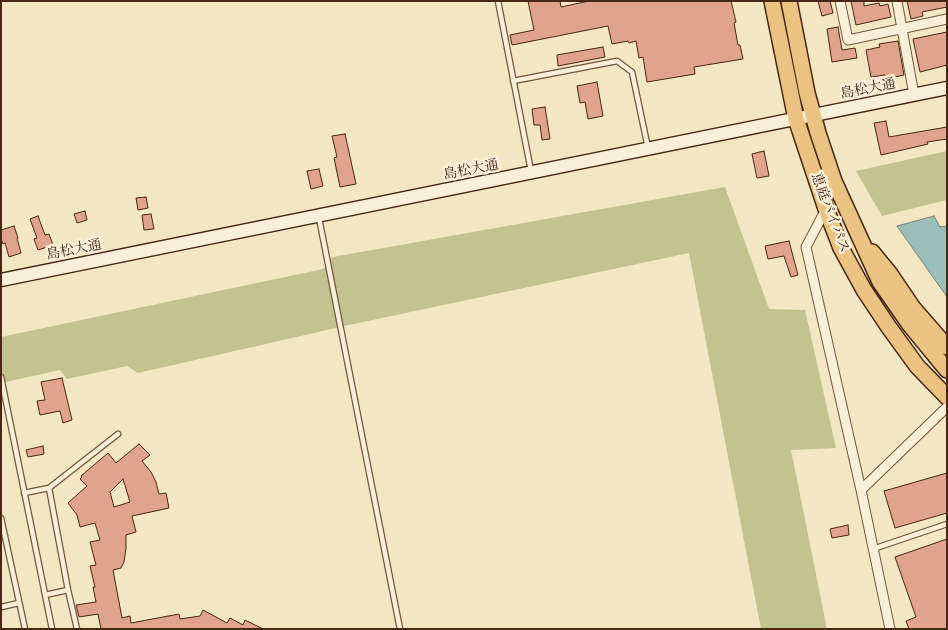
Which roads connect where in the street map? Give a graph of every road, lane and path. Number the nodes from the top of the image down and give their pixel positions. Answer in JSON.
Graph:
{"nodes":[{"id":1,"x":498,"y":1,"type":"edge"},
{"id":2,"x":772,"y":1,"type":"edge"},
{"id":3,"x":789,"y":1,"type":"edge"},
{"id":4,"x":840,"y":1,"type":"edge"},
{"id":5,"x":897,"y":1,"type":"edge"},
{"id":6,"x":947,"y":19,"type":"edge"},
{"id":7,"x":902,"y":28,"type":"junction"},
{"id":8,"x":513,"y":81,"type":"junction"},
{"id":9,"x":947,"y":88,"type":"edge"},
{"id":10,"x":914,"y":95,"type":"junction"},
{"id":11,"x":814,"y":116,"type":"junction"},
{"id":12,"x":796,"y":119,"type":"junction"},
{"id":13,"x":648,"y":149,"type":"junction"},
{"id":14,"x":531,"y":173,"type":"junction"},
{"id":15,"x":826,"y":209,"type":"junction"},
{"id":16,"x":318,"y":216,"type":"junction"},
{"id":17,"x":860,"y":237,"type":"junction"},
{"id":18,"x":1,"y":280,"type":"edge"},
{"id":19,"x":947,"y":347,"type":"edge"},
{"id":20,"x":947,"y":370,"type":"edge"},
{"id":21,"x":1,"y":377,"type":"edge"},
{"id":22,"x":947,"y":397,"type":"edge"},
{"id":23,"x":947,"y":406,"type":"edge"},
{"id":24,"x":118,"y":434,"type":"dead end"},
{"id":25,"x":49,"y":488,"type":"junction"},
{"id":26,"x":861,"y":490,"type":"junction"},
{"id":27,"x":24,"y":493,"type":"junction"},
{"id":28,"x":1,"y":518,"type":"edge"},
{"id":29,"x":947,"y":524,"type":"edge"},
{"id":30,"x":2,"y":529,"type":"edge"},
{"id":31,"x":873,"y":548,"type":"junction"},
{"id":32,"x":68,"y":590,"type":"junction"},
{"id":33,"x":45,"y":596,"type":"junction"},
{"id":34,"x":19,"y":603,"type":"junction"},
{"id":35,"x":1,"y":607,"type":"edge"},
{"id":36,"x":25,"y":629,"type":"edge"},
{"id":37,"x":52,"y":629,"type":"edge"},
{"id":38,"x":77,"y":629,"type":"edge"},
{"id":39,"x":400,"y":629,"type":"edge"},
{"id":40,"x":890,"y":629,"type":"edge"}],
"edges":[{"from":1,"to":8,"type":"lane"},
{"from":2,"to":12,"type":"highway","name":"恵庭バイパス"},
{"from":3,"to":11,"type":"highway","name":"恵庭バイパス"},
{"from":4,"to":7,"type":"street"},
{"from":5,"to":7,"type":"street"},
{"from":6,"to":7,"type":"street"},
{"from":7,"to":10,"type":"street"},
{"from":8,"to":13,"type":"lane"},
{"from":8,"to":14,"type":"lane"},
{"from":9,"to":10,"type":"street","name":"島松大通"},
{"from":10,"to":11,"type":"street","name":"島松大通"},
{"from":11,"to":12,"type":"street","name":"島松大通"},
{"from":11,"to":17,"type":"highway","name":"恵庭バイパス"},
{"from":12,"to":13,"type":"street","name":"島松大通"},
{"from":12,"to":15,"type":"highway","name":"恵庭バイパス"},
{"from":13,"to":14,"type":"street","name":"島松大通"},
{"from":14,"to":16,"type":"street","name":"島松大通"},
{"from":15,"to":22,"type":"highway","name":"恵庭バイパス"},
{"from":15,"to":26,"type":"street"},
{"from":16,"to":18,"type":"street","name":"島松大通"},
{"from":16,"to":39,"type":"lane"},
{"from":17,"to":19,"type":"highway"},
{"from":17,"to":20,"type":"highway","name":"恵庭バイパス"},
{"from":21,"to":27,"type":"lane"},
{"from":23,"to":26,"type":"street"},
{"from":24,"to":25,"type":"lane"},
{"from":25,"to":27,"type":"lane"},
{"from":25,"to":32,"type":"lane"},
{"from":26,"to":31,"type":"street"},
{"from":27,"to":33,"type":"lane"},
{"from":28,"to":30,"type":"lane"},
{"from":29,"to":31,"type":"lane"},
{"from":30,"to":34,"type":"lane"},
{"from":31,"to":40,"type":"street"},
{"from":32,"to":33,"type":"lane"},
{"from":32,"to":38,"type":"lane"},
{"from":33,"to":37,"type":"lane"},
{"from":34,"to":35,"type":"lane"},
{"from":34,"to":36,"type":"lane"}]}
